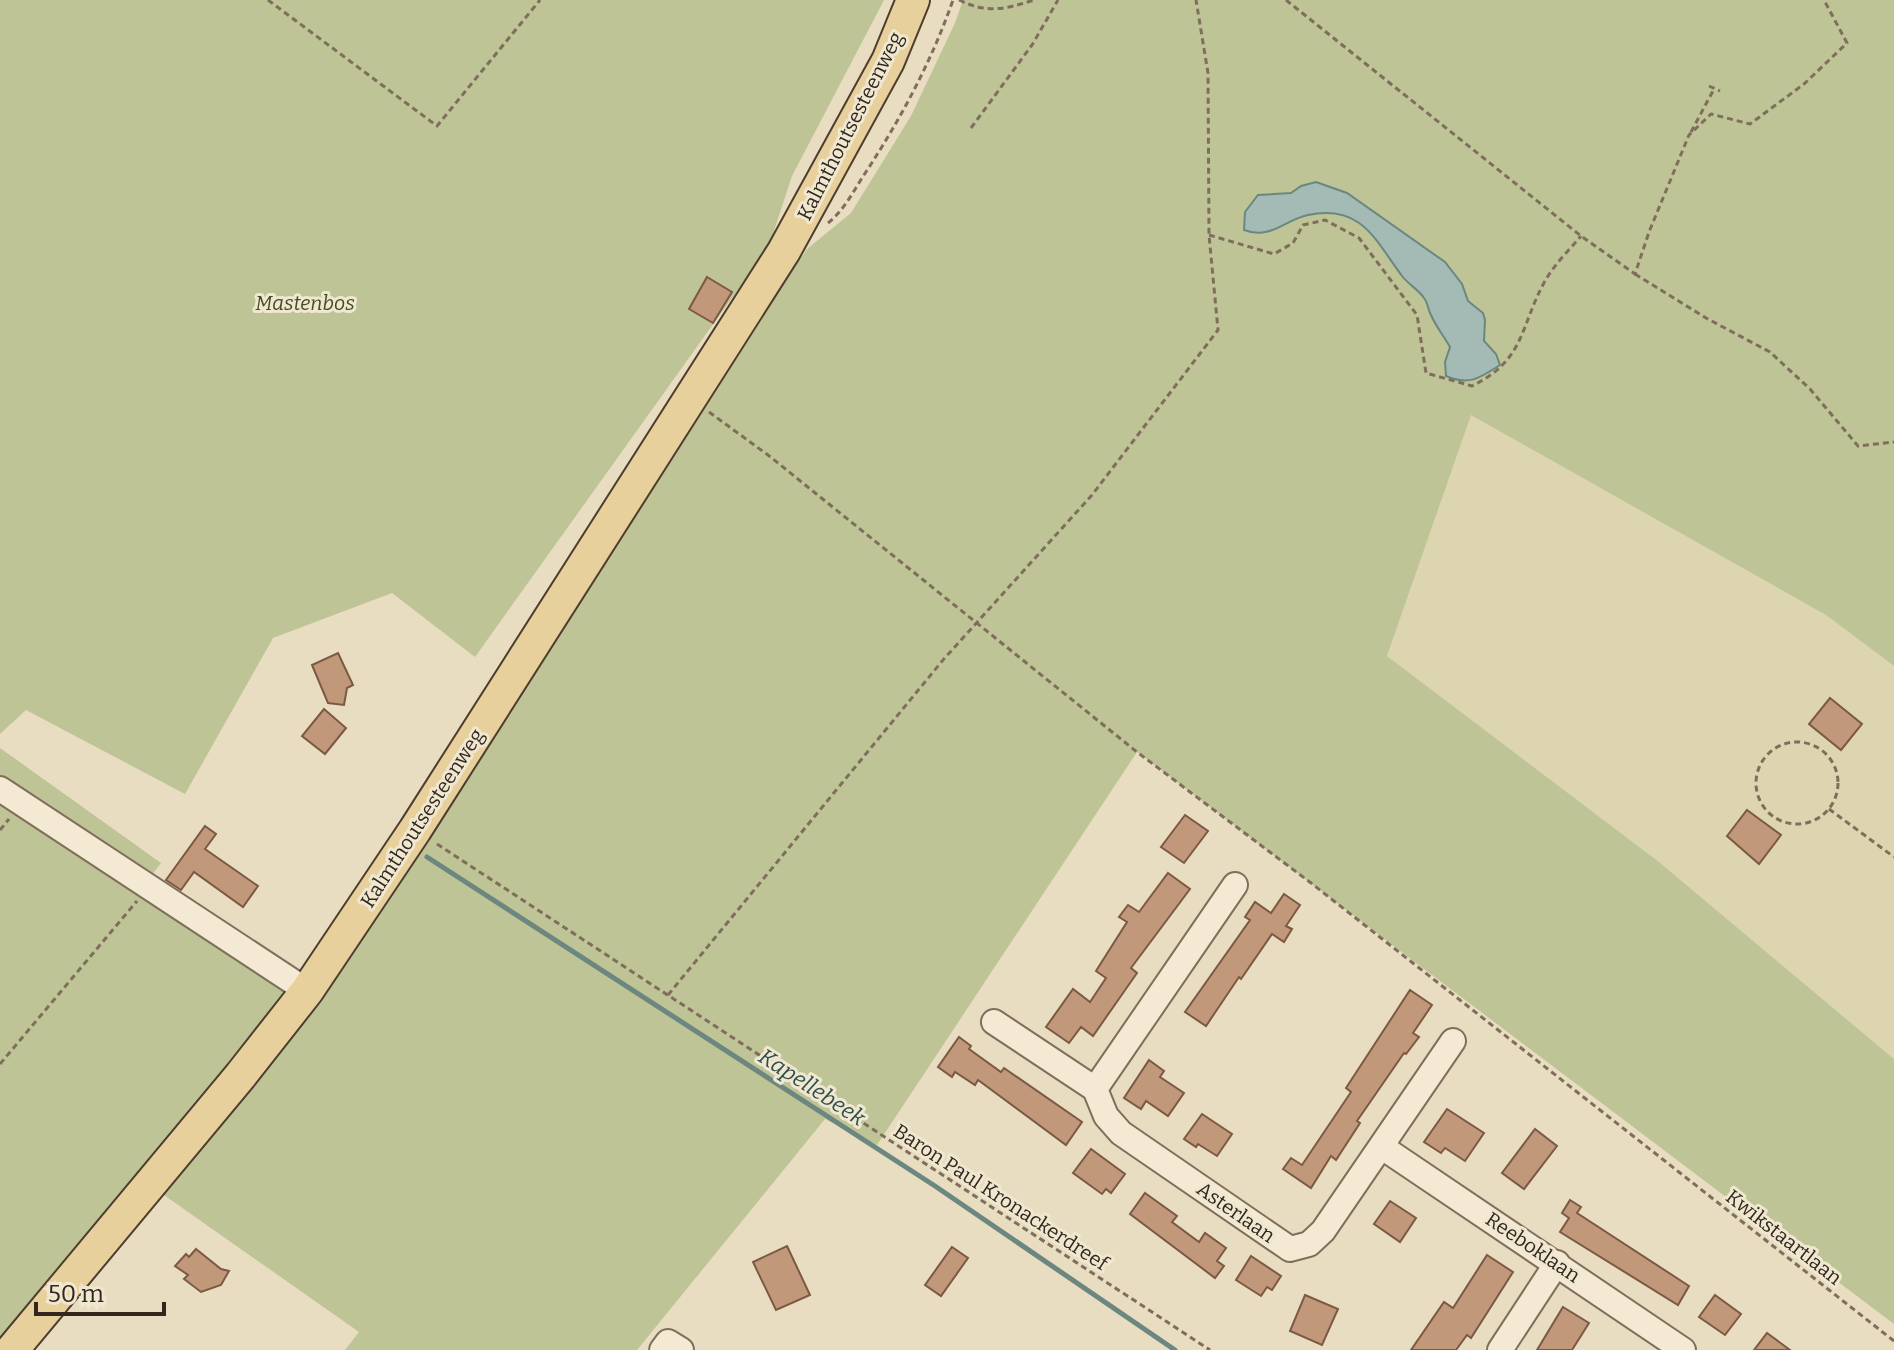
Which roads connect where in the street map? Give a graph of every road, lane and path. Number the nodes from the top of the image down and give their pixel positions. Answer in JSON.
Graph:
{"nodes":[{"id":1,"x":268,"y":0,"type":"edge"},
{"id":2,"x":540,"y":0,"type":"edge"},
{"id":3,"x":913,"y":0,"type":"edge"},
{"id":4,"x":934,"y":0,"type":"edge"},
{"id":5,"x":953,"y":0,"type":"edge"},
{"id":6,"x":959,"y":0,"type":"edge"},
{"id":7,"x":1034,"y":0,"type":"edge"},
{"id":8,"x":1058,"y":0,"type":"edge"},
{"id":9,"x":1196,"y":0,"type":"edge"},
{"id":10,"x":1286,"y":0,"type":"edge"},
{"id":11,"x":1824,"y":0,"type":"edge"},
{"id":12,"x":1709,"y":86,"type":"dead end"},
{"id":13,"x":971,"y":128,"type":"dead end"},
{"id":14,"x":1689,"y":135,"type":"junction"},
{"id":15,"x":827,"y":223,"type":"dead end"},
{"id":16,"x":1209,"y":235,"type":"junction"},
{"id":17,"x":1581,"y":236,"type":"junction"},
{"id":18,"x":784,"y":251,"type":"junction"},
{"id":19,"x":1635,"y":274,"type":"junction"},
{"id":20,"x":689,"y":398,"type":"junction"},
{"id":21,"x":1894,"y":442,"type":"edge"},
{"id":22,"x":976,"y":622,"type":"junction"},
{"id":23,"x":0,"y":789,"type":"edge"},
{"id":24,"x":1829,"y":809,"type":"junction"},
{"id":25,"x":415,"y":830,"type":"junction"},
{"id":26,"x":1894,"y":857,"type":"edge"},
{"id":27,"x":1235,"y":885,"type":"dead end"},
{"id":28,"x":149,"y":886,"type":"junction"},
{"id":29,"x":307,"y":991,"type":"junction"},
{"id":30,"x":668,"y":995,"type":"junction"},
{"id":31,"x":994,"y":1022,"type":"dead end"},
{"id":32,"x":1453,"y":1041,"type":"dead end"},
{"id":33,"x":0,"y":1064,"type":"edge"},
{"id":34,"x":1095,"y":1089,"type":"junction"},
{"id":35,"x":1382,"y":1147,"type":"junction"},
{"id":36,"x":1557,"y":1263,"type":"junction"},
{"id":37,"x":1894,"y":1341,"type":"edge"},
{"id":38,"x":12,"y":1350,"type":"edge"},
{"id":39,"x":662,"y":1350,"type":"edge"},
{"id":40,"x":681,"y":1350,"type":"edge"},
{"id":41,"x":1210,"y":1350,"type":"edge"},
{"id":42,"x":1500,"y":1350,"type":"edge"},
{"id":43,"x":1683,"y":1350,"type":"edge"}],
"edges":[{"from":1,"to":2,"type":"path"},
{"from":3,"to":18,"type":"main road","name":"Kalmthoutsesteenweg"},
{"from":4,"to":18,"type":"main road","name":"Kalmthoutsesteenweg"},
{"from":5,"to":15,"type":"path"},
{"from":6,"to":7,"type":"path"},
{"from":8,"to":13,"type":"path"},
{"from":9,"to":16,"type":"path"},
{"from":10,"to":17,"type":"path"},
{"from":11,"to":14,"type":"path"},
{"from":12,"to":14,"type":"path"},
{"from":14,"to":19,"type":"path"},
{"from":16,"to":17,"type":"path"},
{"from":16,"to":22,"type":"path"},
{"from":17,"to":19,"type":"path"},
{"from":18,"to":20,"type":"main road","name":"Kalmthoutsesteenweg"},
{"from":19,"to":21,"type":"path"},
{"from":20,"to":22,"type":"path","name":"Kwikstaartlaan"},
{"from":20,"to":25,"type":"main road","name":"Kalmthoutsesteenweg"},
{"from":22,"to":30,"type":"path"},
{"from":22,"to":37,"type":"path","name":"Kwikstaartlaan"},
{"from":23,"to":28,"type":"street"},
{"from":24,"to":24,"type":"path"},
{"from":24,"to":26,"type":"path"},
{"from":25,"to":29,"type":"main road","name":"Kalmthoutsesteenweg"},
{"from":25,"to":30,"type":"path","name":"Baron Paul Kronackerdreef"},
{"from":27,"to":34,"type":"street"},
{"from":28,"to":29,"type":"street"},
{"from":28,"to":33,"type":"path"},
{"from":29,"to":38,"type":"main road","name":"Kalmthoutsesteenweg"},
{"from":30,"to":41,"type":"path","name":"Baron Paul Kronackerdreef"},
{"from":31,"to":34,"type":"street","name":"Asterlaan"},
{"from":32,"to":35,"type":"street","name":"Asterlaan"},
{"from":34,"to":35,"type":"street","name":"Asterlaan"},
{"from":35,"to":36,"type":"street","name":"Reeboklaan"},
{"from":36,"to":42,"type":"street"},
{"from":36,"to":43,"type":"street","name":"Reeboklaan"},
{"from":39,"to":40,"type":"street"}]}
